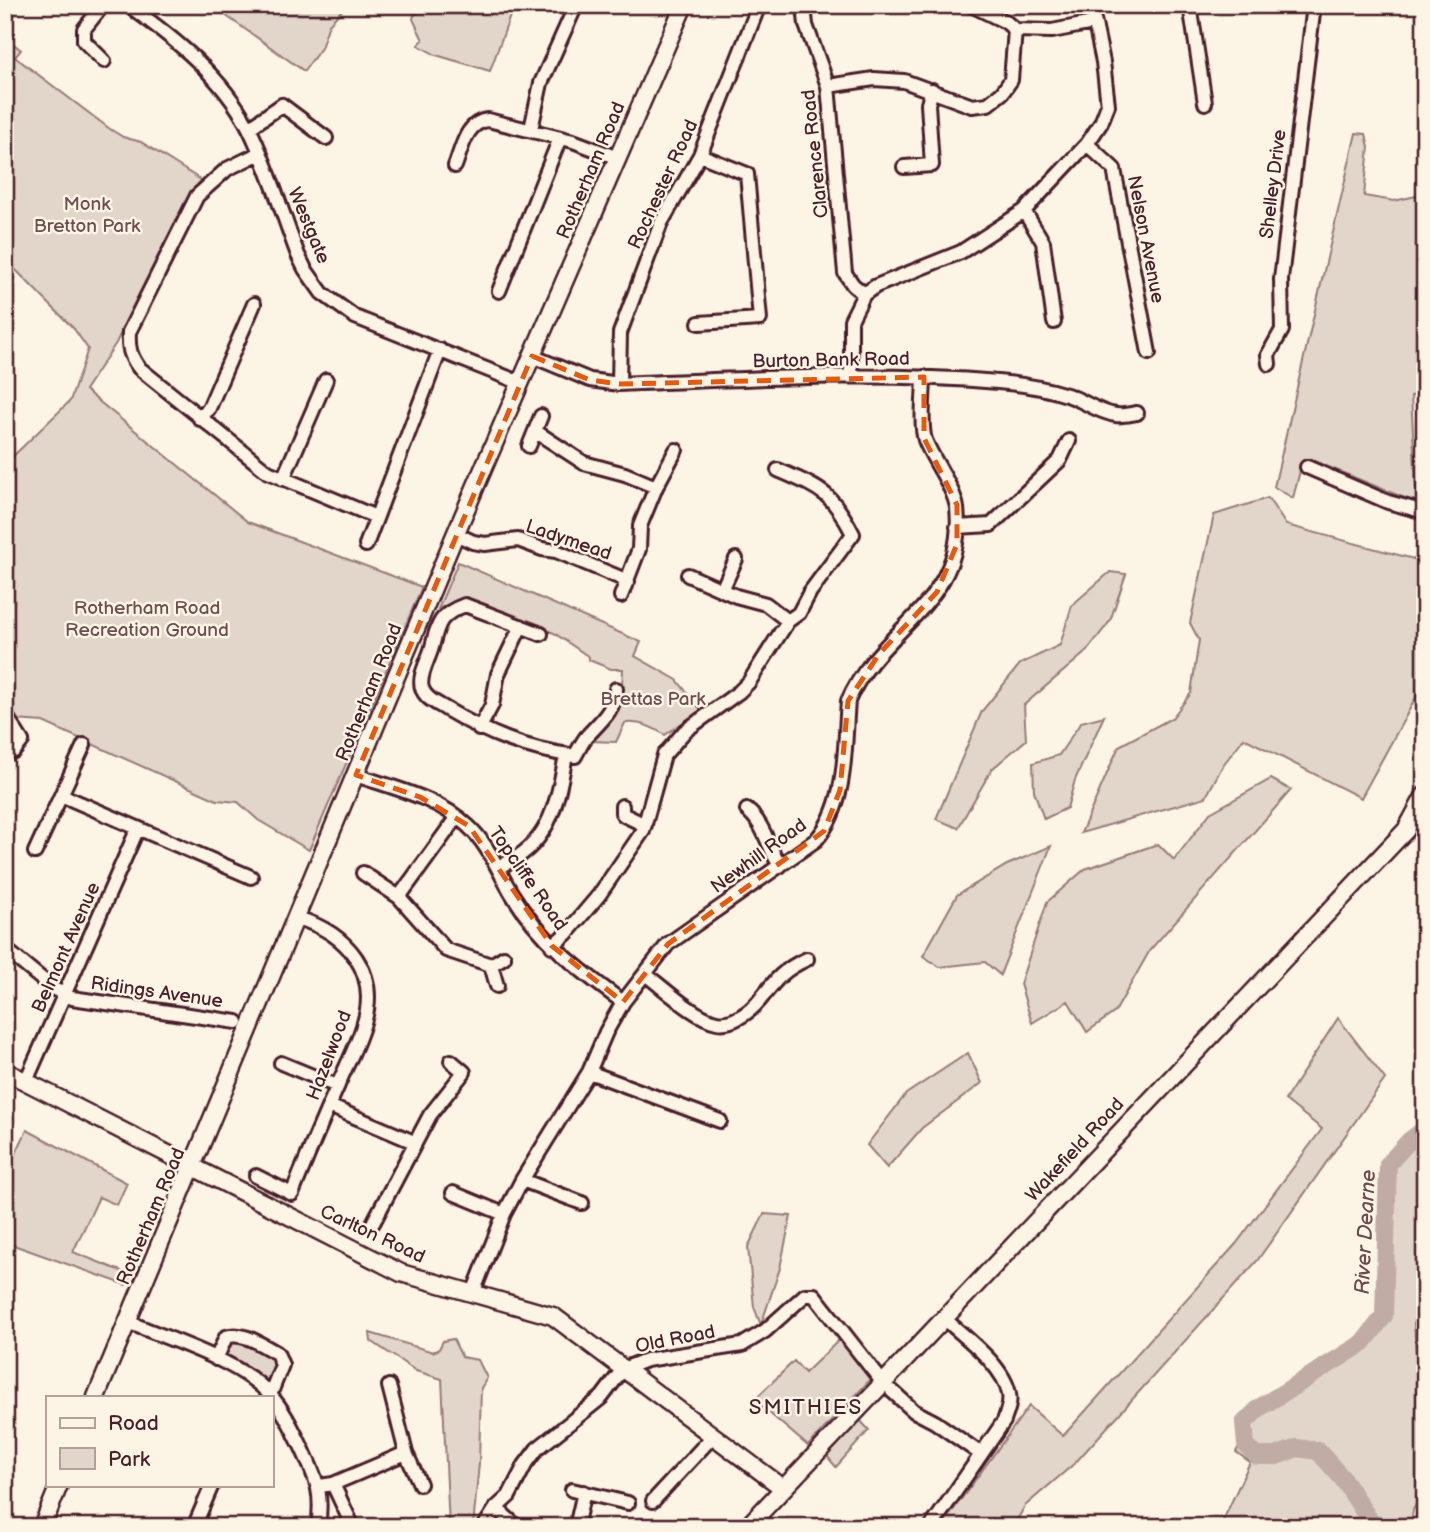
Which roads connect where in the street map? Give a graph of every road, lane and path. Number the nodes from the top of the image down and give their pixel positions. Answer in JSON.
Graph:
{"nodes":[{"id":1,"x":103,"y":5,"type":"edge"},
{"id":2,"x":128,"y":5,"type":"edge"},
{"id":3,"x":576,"y":5,"type":"edge"},
{"id":4,"x":684,"y":5,"type":"edge"},
{"id":5,"x":759,"y":5,"type":"edge"},
{"id":6,"x":804,"y":5,"type":"edge"},
{"id":7,"x":971,"y":5,"type":"edge"},
{"id":8,"x":1091,"y":5,"type":"edge"},
{"id":9,"x":1190,"y":5,"type":"edge"},
{"id":10,"x":1314,"y":5,"type":"edge"},
{"id":11,"x":1094,"y":23,"type":"junction"},
{"id":12,"x":1015,"y":30,"type":"junction"},
{"id":13,"x":104,"y":61,"type":"dead end"},
{"id":14,"x":828,"y":86,"type":"junction"},
{"id":15,"x":932,"y":90,"type":"junction"},
{"id":16,"x":1205,"y":103,"type":"dead end"},
{"id":17,"x":249,"y":128,"type":"junction"},
{"id":18,"x":531,"y":129,"type":"junction"},
{"id":19,"x":326,"y":138,"type":"dead end"},
{"id":20,"x":560,"y":138,"type":"junction"},
{"id":21,"x":1087,"y":144,"type":"junction"},
{"id":22,"x":260,"y":153,"type":"junction"},
{"id":23,"x":700,"y":155,"type":"junction"},
{"id":24,"x":618,"y":158,"type":"junction"},
{"id":25,"x":454,"y":166,"type":"dead end"},
{"id":26,"x":904,"y":167,"type":"dead end"},
{"id":27,"x":1024,"y":211,"type":"junction"},
{"id":28,"x":499,"y":290,"type":"dead end"},
{"id":29,"x":864,"y":294,"type":"junction"},
{"id":30,"x":254,"y":314,"type":"dead end"},
{"id":31,"x":1054,"y":322,"type":"dead end"},
{"id":32,"x":699,"y":324,"type":"dead end"},
{"id":33,"x":440,"y":350,"type":"junction"},
{"id":34,"x":1149,"y":353,"type":"dead end"},
{"id":35,"x":533,"y":356,"type":"junction"},
{"id":36,"x":1269,"y":364,"type":"dead end"},
{"id":37,"x":851,"y":375,"type":"junction"},
{"id":38,"x":924,"y":377,"type":"junction"},
{"id":39,"x":326,"y":380,"type":"dead end"},
{"id":40,"x":521,"y":383,"type":"junction"},
{"id":41,"x":619,"y":384,"type":"junction"},
{"id":42,"x":1131,"y":410,"type":"dead end"},
{"id":43,"x":541,"y":416,"type":"dead end"},
{"id":44,"x":200,"y":419,"type":"junction"},
{"id":45,"x":535,"y":431,"type":"junction"},
{"id":46,"x":1064,"y":445,"type":"dead end"},
{"id":47,"x":529,"y":446,"type":"dead end"},
{"id":48,"x":676,"y":450,"type":"dead end"},
{"id":49,"x":1307,"y":467,"type":"dead end"},
{"id":50,"x":778,"y":470,"type":"dead end"},
{"id":51,"x":283,"y":479,"type":"junction"},
{"id":52,"x":656,"y":487,"type":"junction"},
{"id":53,"x":1425,"y":512,"type":"edge"},
{"id":54,"x":376,"y":517,"type":"junction"},
{"id":55,"x":957,"y":527,"type":"junction"},
{"id":56,"x":456,"y":534,"type":"junction"},
{"id":57,"x":366,"y":545,"type":"dead end"},
{"id":58,"x":736,"y":559,"type":"dead end"},
{"id":59,"x":688,"y":575,"type":"dead end"},
{"id":60,"x":628,"y":581,"type":"junction"},
{"id":61,"x":722,"y":590,"type":"junction"},
{"id":62,"x":621,"y":596,"type":"dead end"},
{"id":63,"x":788,"y":621,"type":"junction"},
{"id":64,"x":521,"y":626,"type":"junction"},
{"id":65,"x":541,"y":634,"type":"dead end"},
{"id":66,"x":616,"y":689,"type":"dead end"},
{"id":67,"x":5,"y":714,"type":"edge"},
{"id":68,"x":479,"y":729,"type":"junction"},
{"id":69,"x":84,"y":745,"type":"dead end"},
{"id":70,"x":5,"y":754,"type":"edge"},
{"id":71,"x":566,"y":755,"type":"junction"},
{"id":72,"x":356,"y":775,"type":"junction"},
{"id":73,"x":61,"y":795,"type":"junction"},
{"id":74,"x":1425,"y":795,"type":"edge"},
{"id":75,"x":622,"y":806,"type":"dead end"},
{"id":76,"x":747,"y":810,"type":"dead end"},
{"id":77,"x":457,"y":817,"type":"junction"},
{"id":78,"x":645,"y":825,"type":"junction"},
{"id":79,"x":138,"y":828,"type":"junction"},
{"id":80,"x":36,"y":852,"type":"dead end"},
{"id":81,"x":780,"y":866,"type":"junction"},
{"id":82,"x":498,"y":867,"type":"junction"},
{"id":83,"x":363,"y":873,"type":"dead end"},
{"id":84,"x":251,"y":877,"type":"dead end"},
{"id":85,"x":399,"y":897,"type":"junction"},
{"id":86,"x":297,"y":918,"type":"junction"},
{"id":87,"x":552,"y":946,"type":"junction"},
{"id":88,"x":5,"y":948,"type":"edge"},
{"id":89,"x":504,"y":957,"type":"dead end"},
{"id":90,"x":807,"y":959,"type":"dead end"},
{"id":91,"x":491,"y":965,"type":"junction"},
{"id":92,"x":645,"y":974,"type":"junction"},
{"id":93,"x":496,"y":986,"type":"dead end"},
{"id":94,"x":64,"y":996,"type":"junction"},
{"id":95,"x":623,"y":1002,"type":"junction"},
{"id":96,"x":237,"y":1022,"type":"dead end"},
{"id":97,"x":451,"y":1061,"type":"dead end"},
{"id":98,"x":281,"y":1063,"type":"dead end"},
{"id":99,"x":5,"y":1071,"type":"edge"},
{"id":100,"x":589,"y":1072,"type":"junction"},
{"id":101,"x":26,"y":1081,"type":"junction"},
{"id":102,"x":337,"y":1086,"type":"junction"},
{"id":103,"x":329,"y":1106,"type":"junction"},
{"id":104,"x":720,"y":1121,"type":"dead end"},
{"id":105,"x":414,"y":1142,"type":"junction"},
{"id":106,"x":194,"y":1168,"type":"junction"},
{"id":107,"x":256,"y":1176,"type":"dead end"},
{"id":108,"x":522,"y":1180,"type":"junction"},
{"id":109,"x":453,"y":1193,"type":"dead end"},
{"id":110,"x":582,"y":1203,"type":"dead end"},
{"id":111,"x":504,"y":1214,"type":"junction"},
{"id":112,"x":373,"y":1223,"type":"dead end"},
{"id":113,"x":473,"y":1293,"type":"junction"},
{"id":114,"x":944,"y":1318,"type":"junction"},
{"id":115,"x":128,"y":1322,"type":"junction"},
{"id":116,"x":216,"y":1359,"type":"junction"},
{"id":117,"x":624,"y":1369,"type":"junction"},
{"id":118,"x":389,"y":1387,"type":"dead end"},
{"id":119,"x":887,"y":1387,"type":"junction"},
{"id":120,"x":270,"y":1395,"type":"joint"},
{"id":121,"x":96,"y":1396,"type":"edge"},
{"id":122,"x":276,"y":1414,"type":"edge"},
{"id":123,"x":950,"y":1416,"type":"dead end"},
{"id":124,"x":944,"y":1428,"type":"junction"},
{"id":125,"x":713,"y":1436,"type":"junction"},
{"id":126,"x":406,"y":1453,"type":"junction"},
{"id":127,"x":981,"y":1454,"type":"junction"},
{"id":128,"x":333,"y":1484,"type":"junction"},
{"id":129,"x":420,"y":1485,"type":"dead end"},
{"id":130,"x":59,"y":1486,"type":"edge"},
{"id":131,"x":212,"y":1486,"type":"edge"},
{"id":132,"x":320,"y":1486,"type":"junction"},
{"id":133,"x":783,"y":1488,"type":"junction"},
{"id":134,"x":653,"y":1501,"type":"dead end"},
{"id":135,"x":628,"y":1503,"type":"dead end"},
{"id":136,"x":496,"y":1508,"type":"junction"},
{"id":137,"x":755,"y":1524,"type":"edge"},
{"id":138,"x":41,"y":1527,"type":"edge"},
{"id":139,"x":194,"y":1527,"type":"edge"},
{"id":140,"x":318,"y":1527,"type":"edge"},
{"id":141,"x":353,"y":1527,"type":"edge"},
{"id":142,"x":484,"y":1527,"type":"edge"},
{"id":143,"x":517,"y":1527,"type":"edge"},
{"id":144,"x":576,"y":1527,"type":"edge"},
{"id":145,"x":931,"y":1527,"type":"edge"}],
"edges":[{"from":1,"to":13,"type":"street"},
{"from":2,"to":17,"type":"street","name":"Westgate"},
{"from":3,"to":18,"type":"street"},
{"from":4,"to":24,"type":"main road","name":"Rotherham Road"},
{"from":5,"to":23,"type":"street","name":"Rochester Road"},
{"from":6,"to":14,"type":"street","name":"Clarence Road"},
{"from":7,"to":12,"type":"street"},
{"from":8,"to":11,"type":"street"},
{"from":9,"to":16,"type":"street"},
{"from":10,"to":36,"type":"street","name":"Shelley Drive"},
{"from":11,"to":12,"type":"street"},
{"from":11,"to":21,"type":"street"},
{"from":12,"to":15,"type":"street"},
{"from":14,"to":15,"type":"street"},
{"from":14,"to":29,"type":"street","name":"Clarence Road"},
{"from":15,"to":26,"type":"street"},
{"from":17,"to":19,"type":"street"},
{"from":17,"to":22,"type":"street","name":"Westgate"},
{"from":18,"to":20,"type":"street"},
{"from":18,"to":25,"type":"street"},
{"from":20,"to":24,"type":"street"},
{"from":20,"to":28,"type":"street"},
{"from":21,"to":27,"type":"street"},
{"from":21,"to":34,"type":"street","name":"Nelson Avenue"},
{"from":22,"to":33,"type":"street","name":"Westgate"},
{"from":22,"to":44,"type":"street"},
{"from":23,"to":32,"type":"street"},
{"from":23,"to":41,"type":"street","name":"Rochester Road"},
{"from":24,"to":35,"type":"main road","name":"Rotherham Road"},
{"from":27,"to":29,"type":"street"},
{"from":27,"to":31,"type":"street"},
{"from":29,"to":37,"type":"street"},
{"from":30,"to":44,"type":"street"},
{"from":33,"to":40,"type":"street","name":"Westgate"},
{"from":33,"to":54,"type":"street"},
{"from":35,"to":40,"type":"main road","name":"Rotherham Road"},
{"from":35,"to":41,"type":"street","name":"Burton Bank Road"},
{"from":37,"to":38,"type":"street","name":"Burton Bank Road"},
{"from":37,"to":41,"type":"street","name":"Burton Bank Road"},
{"from":38,"to":42,"type":"street","name":"Burton Bank Road"},
{"from":38,"to":55,"type":"street","name":"Newhill Road"},
{"from":39,"to":51,"type":"street"},
{"from":40,"to":56,"type":"main road","name":"Rotherham Road"},
{"from":43,"to":45,"type":"street"},
{"from":44,"to":51,"type":"street"},
{"from":45,"to":47,"type":"street"},
{"from":45,"to":52,"type":"street"},
{"from":46,"to":55,"type":"street"},
{"from":48,"to":52,"type":"street","name":"Ladymead"},
{"from":49,"to":53,"type":"street"},
{"from":50,"to":63,"type":"street"},
{"from":51,"to":54,"type":"street"},
{"from":52,"to":60,"type":"street","name":"Ladymead"},
{"from":54,"to":57,"type":"street"},
{"from":55,"to":81,"type":"street","name":"Newhill Road"},
{"from":56,"to":60,"type":"street","name":"Ladymead"},
{"from":56,"to":72,"type":"main road","name":"Rotherham Road"},
{"from":58,"to":61,"type":"street"},
{"from":59,"to":61,"type":"street"},
{"from":60,"to":62,"type":"street","name":"Ladymead"},
{"from":61,"to":63,"type":"street"},
{"from":63,"to":78,"type":"street"},
{"from":64,"to":65,"type":"street"},
{"from":64,"to":68,"type":"street"},
{"from":64,"to":68,"type":"street"},
{"from":66,"to":71,"type":"street"},
{"from":67,"to":70,"type":"street"},
{"from":68,"to":71,"type":"street"},
{"from":69,"to":73,"type":"street"},
{"from":71,"to":82,"type":"street"},
{"from":72,"to":77,"type":"street","name":"Topcliffe Road"},
{"from":72,"to":86,"type":"main road","name":"Rotherham Road"},
{"from":73,"to":79,"type":"street"},
{"from":73,"to":80,"type":"street"},
{"from":74,"to":114,"type":"main road","name":"Wakefield Road"},
{"from":75,"to":78,"type":"street"},
{"from":76,"to":81,"type":"street"},
{"from":77,"to":82,"type":"street","name":"Topcliffe Road"},
{"from":77,"to":85,"type":"street"},
{"from":78,"to":87,"type":"street"},
{"from":79,"to":84,"type":"street"},
{"from":79,"to":94,"type":"street","name":"Belmont Avenue"},
{"from":81,"to":92,"type":"street","name":"Newhill Road"},
{"from":82,"to":87,"type":"street","name":"Topcliffe Road"},
{"from":83,"to":85,"type":"street"},
{"from":85,"to":91,"type":"street"},
{"from":86,"to":102,"type":"street","name":"Hazelwood"},
{"from":86,"to":106,"type":"main road","name":"Rotherham Road"},
{"from":87,"to":95,"type":"street","name":"Topcliffe Road"},
{"from":88,"to":94,"type":"street","name":"Ridings Avenue"},
{"from":89,"to":91,"type":"street"},
{"from":90,"to":92,"type":"street"},
{"from":91,"to":93,"type":"street"},
{"from":92,"to":95,"type":"street","name":"Newhill Road"},
{"from":94,"to":96,"type":"street","name":"Ridings Avenue"},
{"from":94,"to":101,"type":"street","name":"Belmont Avenue"},
{"from":95,"to":100,"type":"street","name":"Newhill Road"},
{"from":97,"to":105,"type":"street"},
{"from":98,"to":102,"type":"street"},
{"from":99,"to":101,"type":"main road","name":"Carlton Road"},
{"from":100,"to":104,"type":"street"},
{"from":100,"to":108,"type":"street","name":"Newhill Road"},
{"from":101,"to":106,"type":"main road","name":"Carlton Road"},
{"from":102,"to":103,"type":"street","name":"Hazelwood"},
{"from":103,"to":105,"type":"street"},
{"from":103,"to":107,"type":"street","name":"Hazelwood"},
{"from":105,"to":112,"type":"street"},
{"from":106,"to":113,"type":"main road","name":"Carlton Road"},
{"from":106,"to":115,"type":"main road","name":"Rotherham Road"},
{"from":108,"to":110,"type":"street"},
{"from":108,"to":111,"type":"street","name":"Newhill Road"},
{"from":109,"to":111,"type":"street"},
{"from":111,"to":113,"type":"street","name":"Newhill Road"},
{"from":113,"to":117,"type":"main road","name":"Carlton Road"},
{"from":114,"to":119,"type":"main road","name":"Wakefield Road"},
{"from":114,"to":127,"type":"street"},
{"from":115,"to":116,"type":"street"},
{"from":115,"to":121,"type":"main road","name":"Rotherham Road"},
{"from":116,"to":120,"type":"street"},
{"from":116,"to":120,"type":"street"},
{"from":117,"to":119,"type":"street","name":"Old Road"},
{"from":117,"to":125,"type":"main road","name":"Carlton Road"},
{"from":117,"to":136,"type":"street","name":"Old Road"},
{"from":118,"to":126,"type":"street"},
{"from":119,"to":124,"type":"street","name":"Old Road"},
{"from":119,"to":133,"type":"main road","name":"Wakefield Road"},
{"from":122,"to":132,"type":"street"},
{"from":123,"to":124,"type":"street"},
{"from":124,"to":127,"type":"street","name":"Old Road"},
{"from":125,"to":133,"type":"main road","name":"Carlton Road"},
{"from":125,"to":134,"type":"street"},
{"from":126,"to":128,"type":"street"},
{"from":126,"to":129,"type":"street"},
{"from":127,"to":145,"type":"street"},
{"from":128,"to":132,"type":"street"},
{"from":128,"to":141,"type":"street"},
{"from":130,"to":138,"type":"main road"},
{"from":131,"to":139,"type":"street"},
{"from":132,"to":140,"type":"street"},
{"from":133,"to":137,"type":"main road","name":"Wakefield Road"},
{"from":135,"to":144,"type":"street"},
{"from":136,"to":142,"type":"street","name":"Old Road"},
{"from":136,"to":143,"type":"street"}]}
